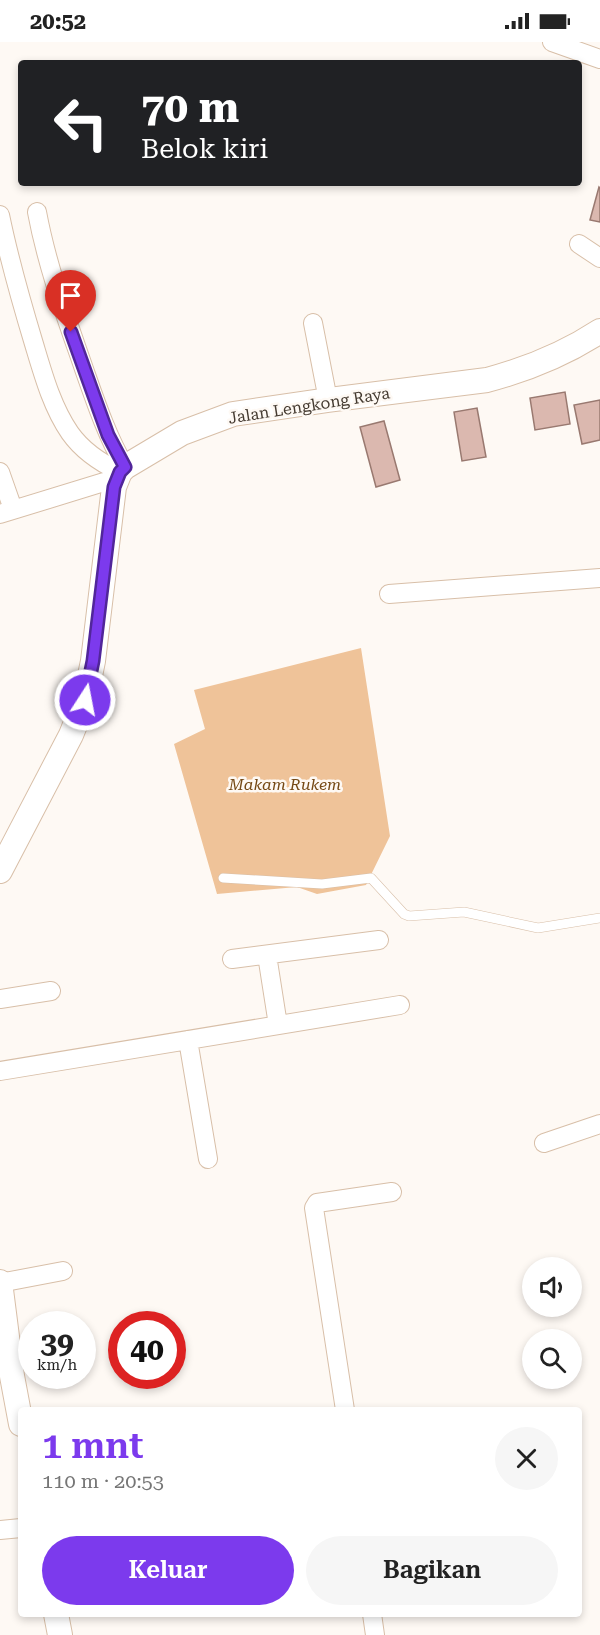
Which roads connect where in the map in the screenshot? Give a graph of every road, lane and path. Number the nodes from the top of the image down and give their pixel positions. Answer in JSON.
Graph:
{"nodes":[{"id":1,"x":552,"y":42,"type":"edge"},
{"id":2,"x":600,"y":59,"type":"edge"},
{"id":3,"x":37,"y":212,"type":"dead end"},
{"id":4,"x":0,"y":215,"type":"edge"},
{"id":5,"x":579,"y":244,"type":"dead end"},
{"id":6,"x":600,"y":258,"type":"edge"},
{"id":7,"x":313,"y":323,"type":"dead end"},
{"id":8,"x":600,"y":331,"type":"edge"},
{"id":9,"x":328,"y":400,"type":"junction"},
{"id":10,"x":0,"y":472,"type":"edge"},
{"id":11,"x":121,"y":472,"type":"junction"},
{"id":12,"x":7,"y":512,"type":"edge"},
{"id":13,"x":600,"y":578,"type":"edge"},
{"id":14,"x":389,"y":594,"type":"dead end"},
{"id":15,"x":0,"y":871,"type":"edge"},
{"id":16,"x":223,"y":878,"type":"dead end"},
{"id":17,"x":600,"y":918,"type":"edge"},
{"id":18,"x":379,"y":940,"type":"dead end"},
{"id":19,"x":267,"y":955,"type":"junction"},
{"id":20,"x":232,"y":959,"type":"dead end"},
{"id":21,"x":51,"y":991,"type":"dead end"},
{"id":22,"x":0,"y":999,"type":"edge"},
{"id":23,"x":400,"y":1005,"type":"dead end"},
{"id":24,"x":278,"y":1025,"type":"junction"},
{"id":25,"x":188,"y":1040,"type":"junction"},
{"id":26,"x":0,"y":1071,"type":"edge"},
{"id":27,"x":600,"y":1124,"type":"edge"},
{"id":28,"x":543,"y":1143,"type":"dead end"},
{"id":29,"x":208,"y":1159,"type":"dead end"},
{"id":30,"x":392,"y":1192,"type":"dead end"},
{"id":31,"x":63,"y":1270,"type":"dead end"},
{"id":32,"x":0,"y":1283,"type":"edge"},
{"id":33,"x":6,"y":1376,"type":"edge"},
{"id":34,"x":345,"y":1407,"type":"edge"},
{"id":35,"x":18,"y":1414,"type":"edge"},
{"id":36,"x":18,"y":1528,"type":"edge"},
{"id":37,"x":0,"y":1530,"type":"edge"},
{"id":38,"x":57,"y":1617,"type":"edge"},
{"id":39,"x":372,"y":1617,"type":"edge"},
{"id":40,"x":60,"y":1635,"type":"edge"},
{"id":41,"x":375,"y":1635,"type":"edge"}],
"edges":[{"from":1,"to":2,"type":"street"},
{"from":3,"to":11,"type":"street"},
{"from":4,"to":11,"type":"street"},
{"from":5,"to":6,"type":"street"},
{"from":7,"to":9,"type":"street"},
{"from":8,"to":9,"type":"street","name":"Jalan Lengkong Raya"},
{"from":9,"to":11,"type":"street","name":"Jalan Lengkong Raya"},
{"from":10,"to":12,"type":"street"},
{"from":11,"to":12,"type":"street"},
{"from":11,"to":15,"type":"street"},
{"from":13,"to":14,"type":"street"},
{"from":16,"to":17,"type":"lane"},
{"from":18,"to":19,"type":"street"},
{"from":19,"to":20,"type":"street"},
{"from":19,"to":24,"type":"street"},
{"from":21,"to":22,"type":"street"},
{"from":23,"to":24,"type":"street"},
{"from":24,"to":25,"type":"street"},
{"from":25,"to":26,"type":"street"},
{"from":25,"to":29,"type":"street"},
{"from":27,"to":28,"type":"street"},
{"from":30,"to":34,"type":"street"},
{"from":31,"to":32,"type":"street"},
{"from":32,"to":33,"type":"street"},
{"from":33,"to":35,"type":"street"},
{"from":36,"to":37,"type":"street"},
{"from":38,"to":40,"type":"street"},
{"from":39,"to":41,"type":"street"}]}
